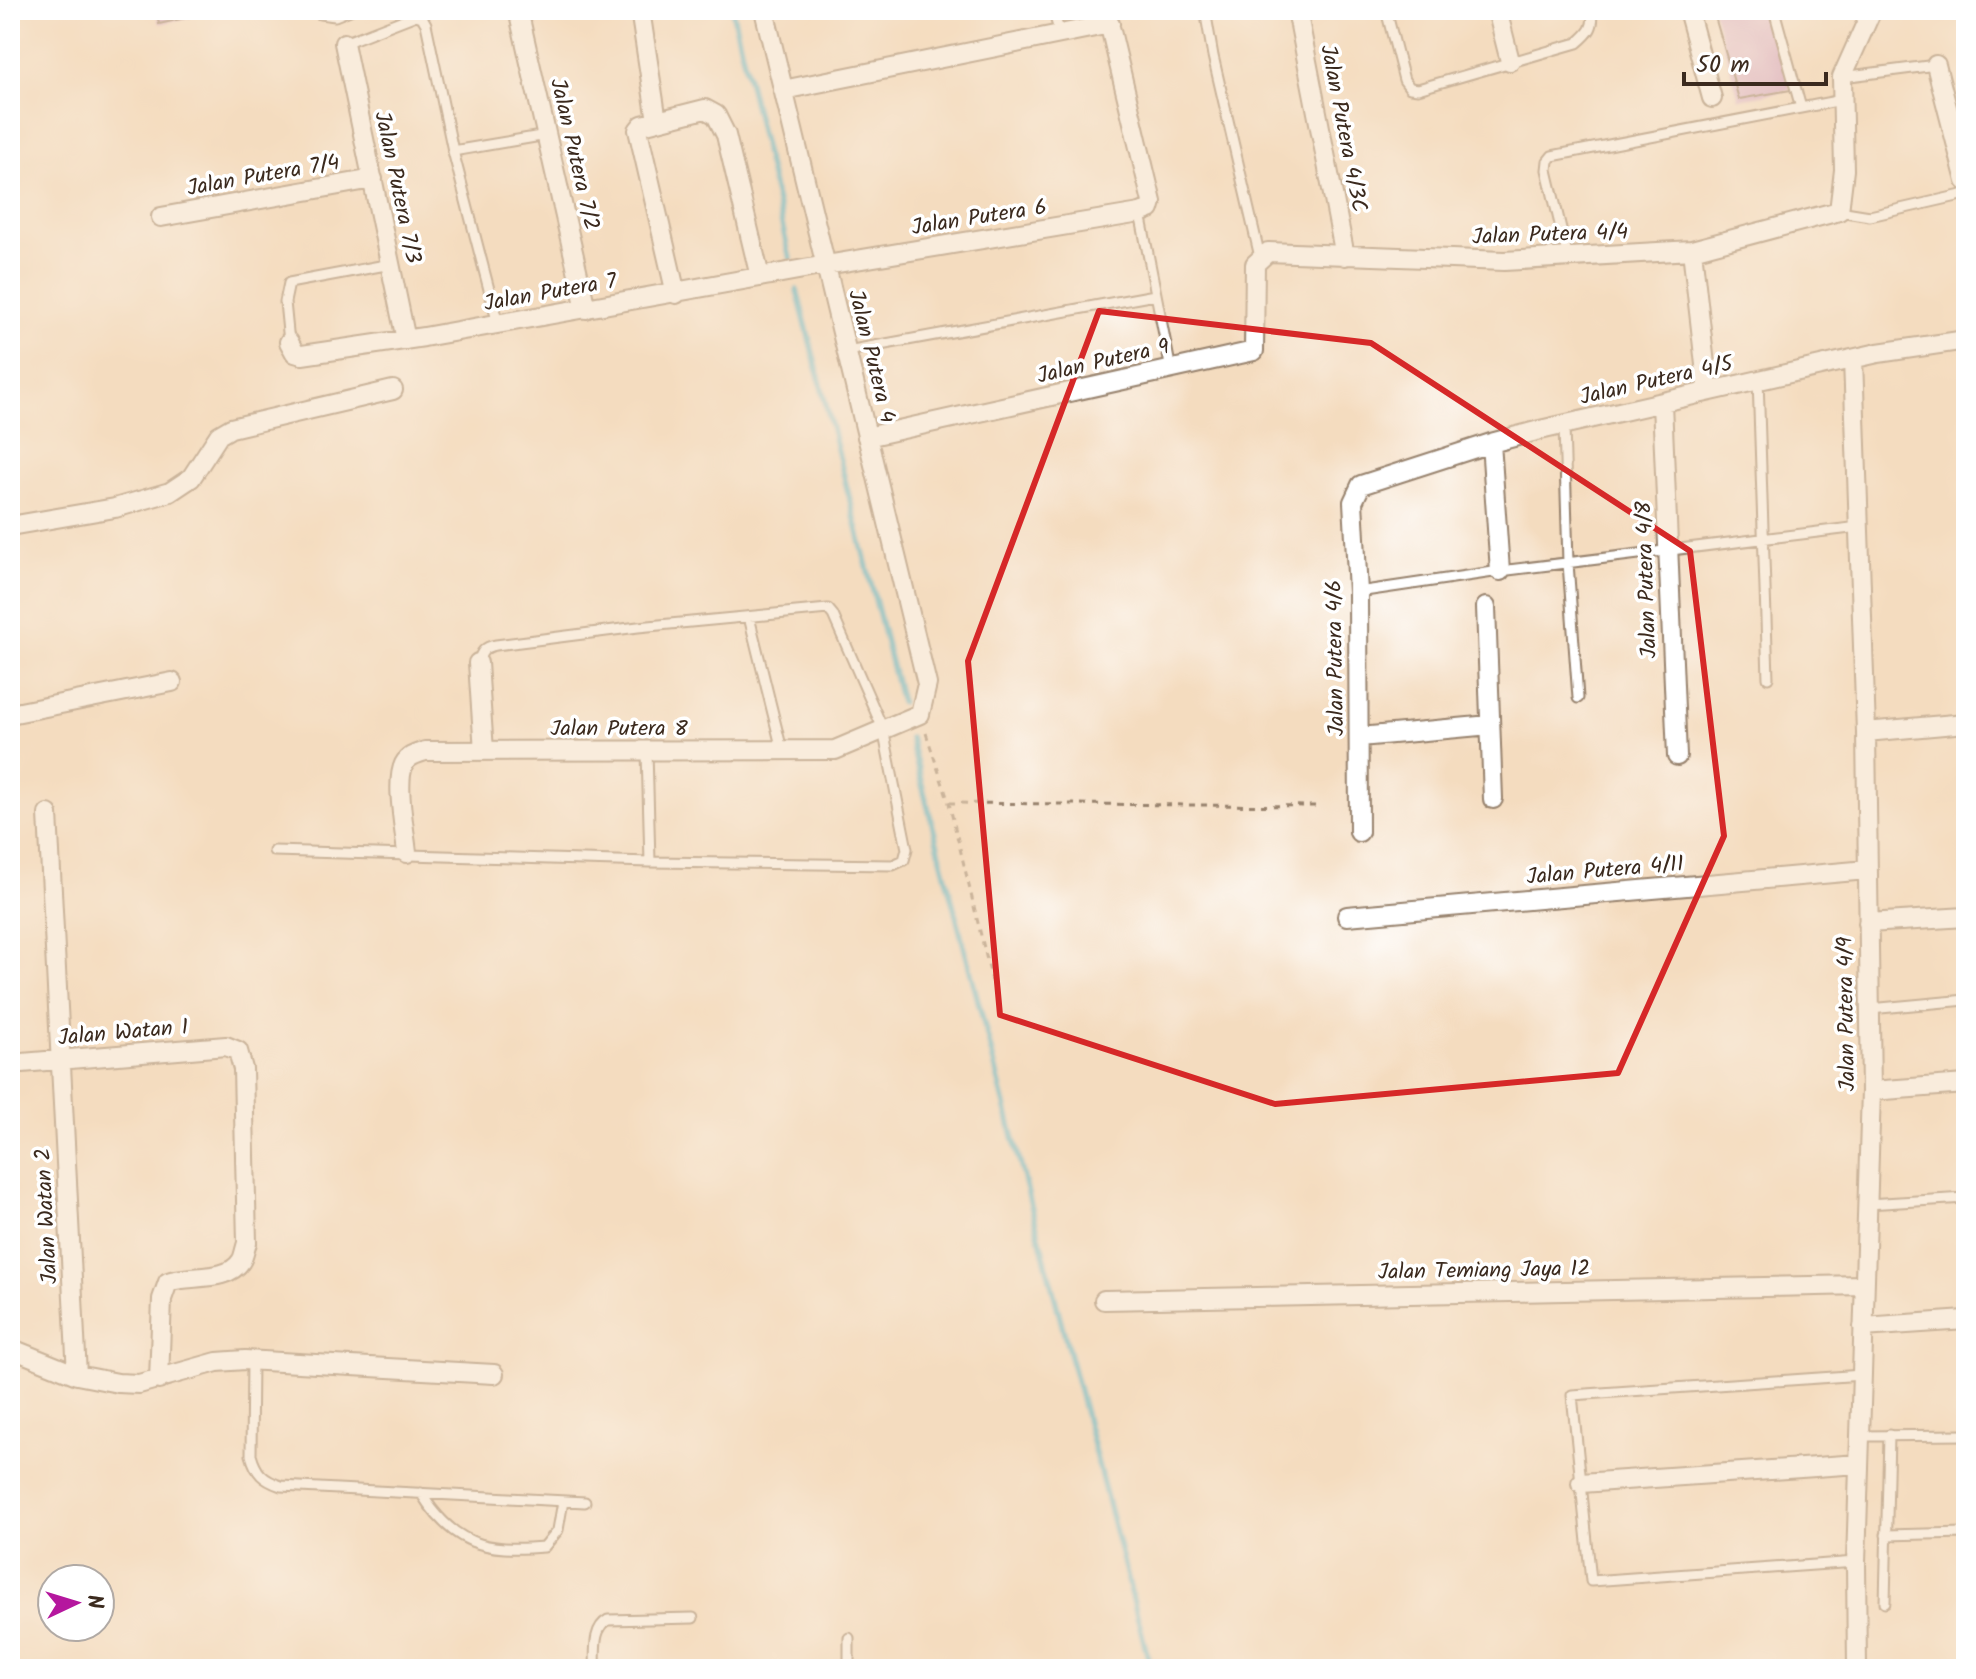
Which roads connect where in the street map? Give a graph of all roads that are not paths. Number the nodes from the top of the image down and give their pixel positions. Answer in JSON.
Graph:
{"nodes":[{"id":1,"x":317,"y":10,"type":"edge"},
{"id":2,"x":350,"y":10,"type":"edge"},
{"id":3,"x":518,"y":10,"type":"edge"},
{"id":4,"x":640,"y":10,"type":"edge"},
{"id":5,"x":764,"y":10,"type":"edge"},
{"id":6,"x":1053,"y":10,"type":"edge"},
{"id":7,"x":1205,"y":10,"type":"edge"},
{"id":8,"x":1297,"y":10,"type":"edge"},
{"id":9,"x":1386,"y":10,"type":"edge"},
{"id":10,"x":1497,"y":10,"type":"edge"},
{"id":11,"x":1592,"y":10,"type":"edge"},
{"id":12,"x":1688,"y":10,"type":"edge"},
{"id":13,"x":1774,"y":10,"type":"edge"},
{"id":14,"x":1872,"y":10,"type":"edge"},
{"id":15,"x":1108,"y":17,"type":"edge"},
{"id":16,"x":1060,"y":34,"type":"junction"},
{"id":17,"x":344,"y":43,"type":"joint"},
{"id":18,"x":1510,"y":61,"type":"junction"},
{"id":19,"x":1936,"y":65,"type":"joint"},
{"id":20,"x":1842,"y":77,"type":"junction"},
{"id":21,"x":783,"y":90,"type":"junction"},
{"id":22,"x":1712,"y":98,"type":"dead end"},
{"id":23,"x":1842,"y":100,"type":"junction"},
{"id":24,"x":1801,"y":108,"type":"junction"},
{"id":25,"x":657,"y":121,"type":"junction"},
{"id":26,"x":547,"y":135,"type":"junction"},
{"id":27,"x":453,"y":151,"type":"junction"},
{"id":28,"x":373,"y":179,"type":"junction"},
{"id":29,"x":1966,"y":181,"type":"edge"},
{"id":30,"x":1966,"y":194,"type":"edge"},
{"id":31,"x":1839,"y":211,"type":"junction"},
{"id":32,"x":1140,"y":213,"type":"junction"},
{"id":33,"x":161,"y":217,"type":"dead end"},
{"id":34,"x":1692,"y":250,"type":"junction"},
{"id":35,"x":1345,"y":256,"type":"junction"},
{"id":36,"x":1260,"y":257,"type":"junction"},
{"id":37,"x":1568,"y":258,"type":"junction"},
{"id":38,"x":391,"y":264,"type":"junction"},
{"id":39,"x":826,"y":265,"type":"junction"},
{"id":40,"x":760,"y":277,"type":"junction"},
{"id":41,"x":676,"y":294,"type":"junction"},
{"id":42,"x":1155,"y":295,"type":"junction"},
{"id":43,"x":586,"y":309,"type":"junction"},
{"id":44,"x":498,"y":324,"type":"junction"},
{"id":45,"x":406,"y":340,"type":"junction"},
{"id":46,"x":1966,"y":340,"type":"edge"},
{"id":47,"x":289,"y":342,"type":"joint"},
{"id":48,"x":847,"y":351,"type":"junction"},
{"id":49,"x":1853,"y":359,"type":"junction"},
{"id":50,"x":1171,"y":370,"type":"junction"},
{"id":51,"x":1758,"y":379,"type":"junction"},
{"id":52,"x":393,"y":390,"type":"dead end"},
{"id":53,"x":1708,"y":391,"type":"junction"},
{"id":54,"x":1662,"y":403,"type":"junction"},
{"id":55,"x":1564,"y":425,"type":"junction"},
{"id":56,"x":867,"y":437,"type":"junction"},
{"id":57,"x":1491,"y":443,"type":"junction"},
{"id":58,"x":1361,"y":485,"type":"joint"},
{"id":59,"x":10,"y":526,"type":"edge"},
{"id":60,"x":1859,"y":527,"type":"junction"},
{"id":61,"x":1763,"y":539,"type":"junction"},
{"id":62,"x":1668,"y":551,"type":"junction"},
{"id":63,"x":1568,"y":563,"type":"junction"},
{"id":64,"x":1500,"y":571,"type":"junction"},
{"id":65,"x":1358,"y":592,"type":"junction"},
{"id":66,"x":1486,"y":607,"type":"dead end"},
{"id":67,"x":749,"y":617,"type":"junction"},
{"id":68,"x":478,"y":663,"type":"joint"},
{"id":69,"x":1768,"y":678,"type":"dead end"},
{"id":70,"x":172,"y":682,"type":"dead end"},
{"id":71,"x":1578,"y":698,"type":"dead end"},
{"id":72,"x":10,"y":714,"type":"edge"},
{"id":73,"x":920,"y":714,"type":"joint"},
{"id":74,"x":1966,"y":723,"type":"edge"},
{"id":75,"x":1490,"y":725,"type":"junction"},
{"id":76,"x":883,"y":729,"type":"junction"},
{"id":77,"x":1866,"y":732,"type":"junction"},
{"id":78,"x":1360,"y":737,"type":"junction"},
{"id":79,"x":782,"y":750,"type":"junction"},
{"id":80,"x":484,"y":751,"type":"junction"},
{"id":81,"x":647,"y":751,"type":"junction"},
{"id":82,"x":1677,"y":756,"type":"dead end"},
{"id":83,"x":1493,"y":799,"type":"dead end"},
{"id":84,"x":48,"y":814,"type":"dead end"},
{"id":85,"x":1359,"y":832,"type":"dead end"},
{"id":86,"x":274,"y":851,"type":"dead end"},
{"id":87,"x":407,"y":853,"type":"junction"},
{"id":88,"x":650,"y":862,"type":"junction"},
{"id":89,"x":1867,"y":870,"type":"junction"},
{"id":90,"x":1347,"y":916,"type":"dead end"},
{"id":91,"x":1966,"y":917,"type":"edge"},
{"id":92,"x":1868,"y":923,"type":"junction"},
{"id":93,"x":1966,"y":1000,"type":"edge"},
{"id":94,"x":1869,"y":1009,"type":"junction"},
{"id":95,"x":61,"y":1060,"type":"junction"},
{"id":96,"x":10,"y":1064,"type":"edge"},
{"id":97,"x":1966,"y":1084,"type":"edge"},
{"id":98,"x":1871,"y":1091,"type":"junction"},
{"id":99,"x":1966,"y":1198,"type":"edge"},
{"id":100,"x":1867,"y":1204,"type":"junction"},
{"id":101,"x":1864,"y":1285,"type":"junction"},
{"id":102,"x":1104,"y":1300,"type":"dead end"},
{"id":103,"x":1966,"y":1320,"type":"edge"},
{"id":104,"x":1863,"y":1327,"type":"junction"},
{"id":105,"x":10,"y":1348,"type":"edge"},
{"id":106,"x":252,"y":1360,"type":"junction"},
{"id":107,"x":494,"y":1374,"type":"dead end"},
{"id":108,"x":77,"y":1375,"type":"junction"},
{"id":109,"x":1862,"y":1375,"type":"junction"},
{"id":110,"x":159,"y":1380,"type":"junction"},
{"id":111,"x":1889,"y":1435,"type":"junction"},
{"id":112,"x":1966,"y":1435,"type":"edge"},
{"id":113,"x":1860,"y":1436,"type":"junction"},
{"id":114,"x":1859,"y":1464,"type":"junction"},
{"id":115,"x":1581,"y":1483,"type":"junction"},
{"id":116,"x":421,"y":1493,"type":"junction"},
{"id":117,"x":563,"y":1501,"type":"junction"},
{"id":118,"x":585,"y":1502,"type":"dead end"},
{"id":119,"x":1966,"y":1533,"type":"edge"},
{"id":120,"x":1886,"y":1535,"type":"junction"},
{"id":121,"x":1856,"y":1562,"type":"junction"},
{"id":122,"x":1885,"y":1603,"type":"dead end"},
{"id":123,"x":693,"y":1618,"type":"dead end"},
{"id":124,"x":849,"y":1638,"type":"dead end"},
{"id":125,"x":595,"y":1669,"type":"edge"},
{"id":126,"x":849,"y":1669,"type":"edge"},
{"id":127,"x":1857,"y":1669,"type":"edge"}],
"edges":[{"from":1,"to":2,"type":"lane"},
{"from":3,"to":26,"type":"street","name":"Jalan Putera 7/2"},
{"from":4,"to":25,"type":"street"},
{"from":5,"to":21,"type":"street","name":"Jalan Putera 4"},
{"from":6,"to":16,"type":"lane"},
{"from":7,"to":36,"type":"lane"},
{"from":8,"to":35,"type":"street","name":"Jalan Putera 4/3C"},
{"from":9,"to":18,"type":"lane"},
{"from":10,"to":18,"type":"street"},
{"from":11,"to":18,"type":"lane"},
{"from":12,"to":22,"type":"street"},
{"from":13,"to":24,"type":"lane"},
{"from":14,"to":20,"type":"street"},
{"from":15,"to":16,"type":"street"},
{"from":15,"to":32,"type":"street"},
{"from":16,"to":21,"type":"street"},
{"from":17,"to":27,"type":"lane"},
{"from":17,"to":28,"type":"street","name":"Jalan Putera 7/3"},
{"from":19,"to":20,"type":"lane"},
{"from":19,"to":29,"type":"street"},
{"from":20,"to":23,"type":"street"},
{"from":21,"to":39,"type":"street","name":"Jalan Putera 4"},
{"from":23,"to":24,"type":"lane"},
{"from":23,"to":31,"type":"street"},
{"from":24,"to":37,"type":"lane"},
{"from":25,"to":40,"type":"street"},
{"from":25,"to":41,"type":"street"},
{"from":26,"to":27,"type":"lane"},
{"from":26,"to":43,"type":"street","name":"Jalan Putera 7/2"},
{"from":27,"to":44,"type":"lane"},
{"from":28,"to":33,"type":"street","name":"Jalan Putera 7/4"},
{"from":28,"to":38,"type":"street","name":"Jalan Putera 7/3"},
{"from":30,"to":31,"type":"lane"},
{"from":31,"to":34,"type":"street","name":"Jalan Putera 4/4"},
{"from":32,"to":39,"type":"street","name":"Jalan Putera 6"},
{"from":32,"to":42,"type":"lane"},
{"from":34,"to":37,"type":"street","name":"Jalan Putera 4/4"},
{"from":34,"to":53,"type":"street"},
{"from":35,"to":36,"type":"street","name":"Jalan Putera 4/4"},
{"from":35,"to":37,"type":"street","name":"Jalan Putera 4/4"},
{"from":36,"to":50,"type":"street","name":"Jalan Putera 9"},
{"from":38,"to":45,"type":"street","name":"Jalan Putera 7/3"},
{"from":38,"to":47,"type":"lane"},
{"from":39,"to":40,"type":"street","name":"Jalan Putera 7"},
{"from":39,"to":48,"type":"street","name":"Jalan Putera 4"},
{"from":40,"to":41,"type":"street","name":"Jalan Putera 7"},
{"from":41,"to":43,"type":"street","name":"Jalan Putera 7"},
{"from":42,"to":48,"type":"lane"},
{"from":42,"to":50,"type":"lane"},
{"from":43,"to":44,"type":"street","name":"Jalan Putera 7"},
{"from":44,"to":45,"type":"street","name":"Jalan Putera 7"},
{"from":45,"to":47,"type":"street","name":"Jalan Putera 7"},
{"from":46,"to":49,"type":"street","name":"Jalan Putera 4/5"},
{"from":48,"to":56,"type":"street","name":"Jalan Putera 4"},
{"from":49,"to":51,"type":"street","name":"Jalan Putera 4/5"},
{"from":49,"to":60,"type":"street","name":"Jalan Putera 4/9"},
{"from":50,"to":56,"type":"street","name":"Jalan Putera 9"},
{"from":51,"to":53,"type":"street","name":"Jalan Putera 4/5"},
{"from":51,"to":61,"type":"lane"},
{"from":52,"to":59,"type":"street"},
{"from":53,"to":54,"type":"street","name":"Jalan Putera 4/5"},
{"from":54,"to":55,"type":"street","name":"Jalan Putera 4/5"},
{"from":54,"to":62,"type":"street","name":"Jalan Putera 4/8"},
{"from":55,"to":57,"type":"street","name":"Jalan Putera 4/5"},
{"from":55,"to":63,"type":"lane"},
{"from":56,"to":73,"type":"street","name":"Jalan Putera 4"},
{"from":57,"to":58,"type":"street","name":"Jalan Putera 4/5"},
{"from":57,"to":64,"type":"street"},
{"from":58,"to":65,"type":"street","name":"Jalan Putera 4/6"},
{"from":60,"to":61,"type":"lane"},
{"from":60,"to":77,"type":"street","name":"Jalan Putera 4/9"},
{"from":61,"to":62,"type":"lane"},
{"from":61,"to":69,"type":"lane"},
{"from":62,"to":63,"type":"lane"},
{"from":62,"to":82,"type":"street","name":"Jalan Putera 4/8"},
{"from":63,"to":64,"type":"lane"},
{"from":63,"to":71,"type":"lane"},
{"from":64,"to":65,"type":"lane"},
{"from":65,"to":78,"type":"street","name":"Jalan Putera 4/6"},
{"from":66,"to":75,"type":"street"},
{"from":67,"to":68,"type":"lane"},
{"from":67,"to":76,"type":"lane"},
{"from":67,"to":79,"type":"lane"},
{"from":68,"to":80,"type":"street"},
{"from":70,"to":72,"type":"street"},
{"from":73,"to":76,"type":"street","name":"Jalan Putera 8"},
{"from":74,"to":77,"type":"street"},
{"from":75,"to":78,"type":"street"},
{"from":75,"to":83,"type":"street"},
{"from":76,"to":79,"type":"street","name":"Jalan Putera 8"},
{"from":76,"to":88,"type":"lane"},
{"from":77,"to":89,"type":"street","name":"Jalan Putera 4/9"},
{"from":78,"to":85,"type":"street","name":"Jalan Putera 4/6"},
{"from":79,"to":81,"type":"street","name":"Jalan Putera 8"},
{"from":80,"to":81,"type":"street","name":"Jalan Putera 8"},
{"from":80,"to":87,"type":"street","name":"Jalan Putera 8"},
{"from":81,"to":88,"type":"lane"},
{"from":84,"to":95,"type":"street","name":"Jalan Watan 2"},
{"from":86,"to":87,"type":"lane"},
{"from":87,"to":88,"type":"lane"},
{"from":89,"to":90,"type":"street","name":"Jalan Putera 4/11"},
{"from":89,"to":92,"type":"street","name":"Jalan Putera 4/9"},
{"from":91,"to":92,"type":"street"},
{"from":92,"to":94,"type":"street","name":"Jalan Putera 4/9"},
{"from":93,"to":94,"type":"lane"},
{"from":94,"to":98,"type":"street","name":"Jalan Putera 4/9"},
{"from":95,"to":96,"type":"street","name":"Jalan Watan 1"},
{"from":95,"to":108,"type":"street","name":"Jalan Watan 2"},
{"from":95,"to":110,"type":"street","name":"Jalan Watan 1"},
{"from":97,"to":98,"type":"street"},
{"from":98,"to":100,"type":"street","name":"Jalan Putera 4/9"},
{"from":99,"to":100,"type":"lane"},
{"from":100,"to":101,"type":"street","name":"Jalan Putera 4/9"},
{"from":101,"to":102,"type":"street","name":"Jalan Temiang Jaya 12"},
{"from":101,"to":104,"type":"street","name":"Jalan Putera 4/9"},
{"from":103,"to":104,"type":"street"},
{"from":104,"to":109,"type":"street","name":"Jalan Putera 4/9"},
{"from":105,"to":108,"type":"street"},
{"from":106,"to":107,"type":"street"},
{"from":106,"to":110,"type":"street"},
{"from":106,"to":116,"type":"lane"},
{"from":108,"to":110,"type":"street"},
{"from":109,"to":113,"type":"street","name":"Jalan Putera 4/9"},
{"from":109,"to":115,"type":"lane"},
{"from":111,"to":112,"type":"lane"},
{"from":111,"to":113,"type":"lane"},
{"from":111,"to":120,"type":"lane"},
{"from":113,"to":114,"type":"street","name":"Jalan Putera 4/9"},
{"from":114,"to":115,"type":"street"},
{"from":114,"to":121,"type":"street","name":"Jalan Putera 4/9"},
{"from":115,"to":121,"type":"lane"},
{"from":116,"to":117,"type":"lane"},
{"from":116,"to":117,"type":"lane"},
{"from":117,"to":118,"type":"lane"},
{"from":119,"to":120,"type":"lane"},
{"from":120,"to":122,"type":"lane"},
{"from":121,"to":127,"type":"street","name":"Jalan Putera 4/9"},
{"from":123,"to":125,"type":"lane"},
{"from":124,"to":126,"type":"lane"}]}
